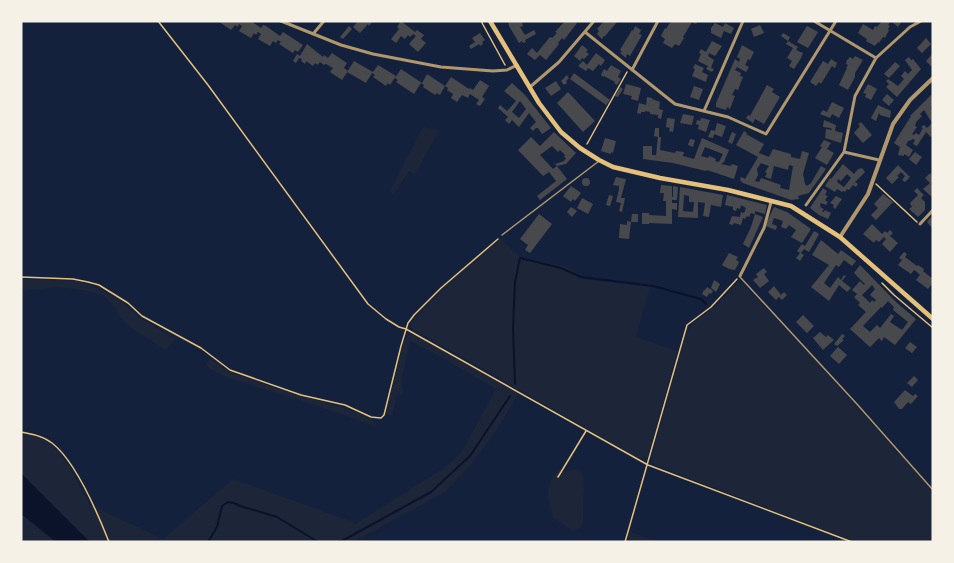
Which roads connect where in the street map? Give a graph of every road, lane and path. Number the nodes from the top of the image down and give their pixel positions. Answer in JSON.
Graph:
{"nodes":[{"id":1,"x":158,"y":21,"type":"edge"},
{"id":2,"x":281,"y":21,"type":"edge"},
{"id":3,"x":324,"y":21,"type":"edge"},
{"id":4,"x":481,"y":21,"type":"edge"},
{"id":5,"x":490,"y":21,"type":"edge"},
{"id":6,"x":594,"y":21,"type":"edge"},
{"id":7,"x":658,"y":21,"type":"edge"},
{"id":8,"x":743,"y":21,"type":"edge"},
{"id":9,"x":814,"y":21,"type":"edge"},
{"id":10,"x":836,"y":21,"type":"edge"},
{"id":11,"x":921,"y":21,"type":"edge"},
{"id":12,"x":831,"y":30,"type":"junction"},
{"id":13,"x":585,"y":32,"type":"junction"},
{"id":14,"x":313,"y":34,"type":"junction"},
{"id":15,"x":876,"y":58,"type":"junction"},
{"id":16,"x":516,"y":65,"type":"junction"},
{"id":17,"x":630,"y":69,"type":"junction"},
{"id":18,"x":507,"y":70,"type":"junction"},
{"id":19,"x":933,"y":78,"type":"edge"},
{"id":20,"x":530,"y":87,"type":"junction"},
{"id":21,"x":704,"y":111,"type":"junction"},
{"id":22,"x":584,"y":150,"type":"junction"},
{"id":23,"x":844,"y":152,"type":"junction"},
{"id":24,"x":599,"y":160,"type":"junction"},
{"id":25,"x":879,"y":160,"type":"junction"},
{"id":26,"x":873,"y":180,"type":"junction"},
{"id":27,"x":772,"y":200,"type":"junction"},
{"id":28,"x":806,"y":205,"type":"dead end"},
{"id":29,"x":933,"y":210,"type":"edge"},
{"id":30,"x":920,"y":224,"type":"joint"},
{"id":31,"x":502,"y":235,"type":"joint"},
{"id":32,"x":840,"y":237,"type":"junction"},
{"id":33,"x":740,"y":276,"type":"junction"},
{"id":34,"x":884,"y":276,"type":"junction"},
{"id":35,"x":21,"y":277,"type":"edge"},
{"id":36,"x":933,"y":319,"type":"edge"},
{"id":37,"x":933,"y":328,"type":"edge"},
{"id":38,"x":406,"y":329,"type":"junction"},
{"id":39,"x":587,"y":431,"type":"junction"},
{"id":40,"x":21,"y":432,"type":"edge"},
{"id":41,"x":648,"y":465,"type":"junction"},
{"id":42,"x":558,"y":477,"type":"dead end"},
{"id":43,"x":933,"y":490,"type":"edge"},
{"id":44,"x":108,"y":542,"type":"edge"},
{"id":45,"x":625,"y":542,"type":"edge"},
{"id":46,"x":852,"y":542,"type":"edge"}],
"edges":[{"from":1,"to":38,"type":"path"},
{"from":2,"to":14,"type":"street"},
{"from":3,"to":14,"type":"street"},
{"from":4,"to":18,"type":"path"},
{"from":5,"to":16,"type":"main road"},
{"from":6,"to":13,"type":"street"},
{"from":7,"to":17,"type":"street"},
{"from":8,"to":21,"type":"street"},
{"from":9,"to":12,"type":"street"},
{"from":10,"to":12,"type":"street"},
{"from":11,"to":15,"type":"street"},
{"from":12,"to":15,"type":"street"},
{"from":12,"to":21,"type":"street"},
{"from":13,"to":17,"type":"street"},
{"from":13,"to":20,"type":"street"},
{"from":14,"to":18,"type":"street"},
{"from":15,"to":23,"type":"street"},
{"from":16,"to":18,"type":"street"},
{"from":16,"to":20,"type":"main road"},
{"from":17,"to":21,"type":"street"},
{"from":17,"to":22,"type":"path"},
{"from":19,"to":25,"type":"street"},
{"from":20,"to":22,"type":"main road"},
{"from":22,"to":24,"type":"main road"},
{"from":23,"to":25,"type":"street"},
{"from":23,"to":28,"type":"street"},
{"from":24,"to":27,"type":"main road"},
{"from":24,"to":31,"type":"lane"},
{"from":25,"to":26,"type":"street"},
{"from":26,"to":30,"type":"path"},
{"from":26,"to":32,"type":"street"},
{"from":27,"to":32,"type":"main road"},
{"from":27,"to":33,"type":"street"},
{"from":29,"to":30,"type":"street"},
{"from":31,"to":38,"type":"path"},
{"from":32,"to":34,"type":"main road"},
{"from":33,"to":41,"type":"path"},
{"from":33,"to":43,"type":"lane"},
{"from":34,"to":36,"type":"main road"},
{"from":34,"to":37,"type":"path"},
{"from":35,"to":38,"type":"path"},
{"from":38,"to":39,"type":"path"},
{"from":39,"to":41,"type":"path"},
{"from":39,"to":42,"type":"path"},
{"from":40,"to":44,"type":"path"},
{"from":41,"to":45,"type":"path"},
{"from":41,"to":46,"type":"path"}]}
